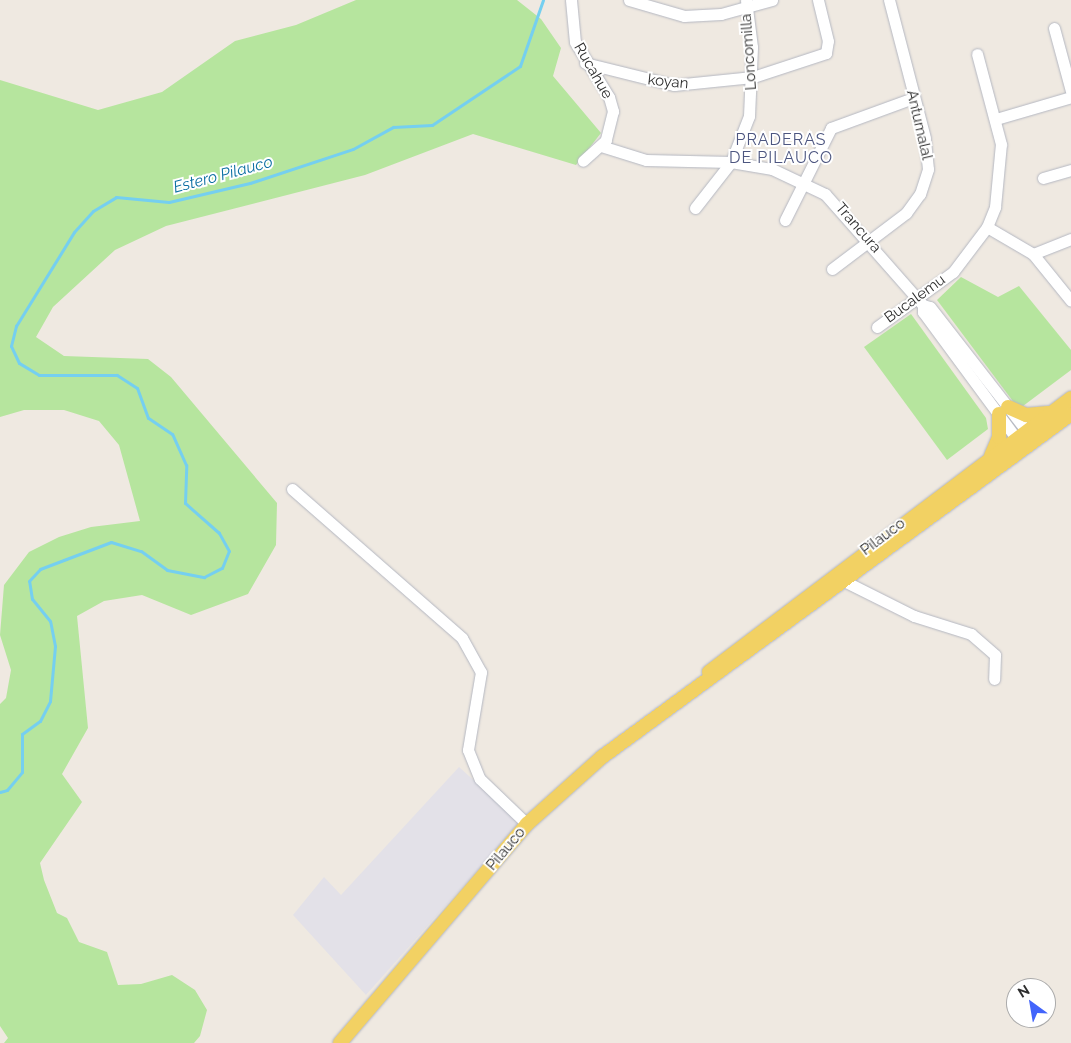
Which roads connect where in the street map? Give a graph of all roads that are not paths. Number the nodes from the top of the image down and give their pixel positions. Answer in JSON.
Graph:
{"nodes":[{"id":1,"x":571,"y":0,"type":"edge"},
{"id":2,"x":629,"y":0,"type":"edge"},
{"id":3,"x":772,"y":0,"type":"edge"},
{"id":4,"x":818,"y":0,"type":"edge"},
{"id":5,"x":889,"y":0,"type":"edge"},
{"id":6,"x":746,"y":3,"type":"edge"},
{"id":7,"x":1054,"y":28,"type":"dead end"},
{"id":8,"x":977,"y":54,"type":"dead end"},
{"id":9,"x":585,"y":62,"type":"junction"},
{"id":10,"x":753,"y":77,"type":"junction"},
{"id":11,"x":1071,"y":91,"type":"edge"},
{"id":12,"x":1071,"y":97,"type":"edge"},
{"id":13,"x":913,"y":98,"type":"junction"},
{"id":14,"x":996,"y":119,"type":"junction"},
{"id":15,"x":601,"y":146,"type":"junction"},
{"id":16,"x":583,"y":161,"type":"dead end"},
{"id":17,"x":731,"y":162,"type":"junction"},
{"id":18,"x":1071,"y":170,"type":"edge"},
{"id":19,"x":1043,"y":178,"type":"dead end"},
{"id":20,"x":804,"y":180,"type":"junction"},
{"id":21,"x":695,"y":208,"type":"dead end"},
{"id":22,"x":785,"y":220,"type":"dead end"},
{"id":23,"x":986,"y":227,"type":"junction"},
{"id":24,"x":1071,"y":239,"type":"edge"},
{"id":25,"x":870,"y":242,"type":"junction"},
{"id":26,"x":1033,"y":254,"type":"junction"},
{"id":27,"x":832,"y":269,"type":"dead end"},
{"id":28,"x":1071,"y":301,"type":"edge"},
{"id":29,"x":921,"y":302,"type":"junction"},
{"id":30,"x":878,"y":327,"type":"dead end"},
{"id":31,"x":1071,"y":398,"type":"edge"},
{"id":32,"x":1058,"y":408,"type":"junction"},
{"id":33,"x":1004,"y":411,"type":"junction"},
{"id":34,"x":1071,"y":414,"type":"edge"},
{"id":35,"x":1025,"y":440,"type":"junction"},
{"id":36,"x":989,"y":458,"type":"junction"},
{"id":37,"x":292,"y":489,"type":"dead end"},
{"id":38,"x":844,"y":581,"type":"junction"},
{"id":39,"x":994,"y":679,"type":"dead end"},
{"id":40,"x":700,"y":682,"type":"junction"},
{"id":41,"x":528,"y":824,"type":"junction"},
{"id":42,"x":342,"y":1042,"type":"edge"}],
"edges":[{"from":1,"to":9,"type":"street","name":"Rucahue"},
{"from":2,"to":6,"type":"street"},
{"from":3,"to":6,"type":"street"},
{"from":4,"to":10,"type":"street","name":"koyan"},
{"from":5,"to":13,"type":"street","name":"Antumalal"},
{"from":6,"to":10,"type":"street","name":"Loncomilla"},
{"from":7,"to":11,"type":"street"},
{"from":8,"to":14,"type":"street"},
{"from":9,"to":10,"type":"street","name":"koyan"},
{"from":9,"to":15,"type":"street","name":"Rucahue"},
{"from":10,"to":17,"type":"street","name":"Loncomilla"},
{"from":12,"to":14,"type":"street"},
{"from":13,"to":20,"type":"street"},
{"from":13,"to":25,"type":"street","name":"Antumalal"},
{"from":14,"to":23,"type":"street"},
{"from":15,"to":16,"type":"street","name":"Rucahue"},
{"from":15,"to":17,"type":"street","name":"Trancura"},
{"from":17,"to":20,"type":"street","name":"Trancura"},
{"from":17,"to":21,"type":"street","name":"Loncomilla"},
{"from":18,"to":19,"type":"street"},
{"from":20,"to":22,"type":"street"},
{"from":20,"to":25,"type":"street","name":"Trancura"},
{"from":23,"to":26,"type":"street"},
{"from":23,"to":29,"type":"street","name":"Bucalemu"},
{"from":24,"to":26,"type":"street"},
{"from":25,"to":27,"type":"street","name":"Antumalal"},
{"from":25,"to":29,"type":"street","name":"Trancura"},
{"from":26,"to":28,"type":"street"},
{"from":29,"to":30,"type":"street","name":"Bucalemu"},
{"from":29,"to":33,"type":"street","name":"Trancura"},
{"from":31,"to":32,"type":"main road","name":"Pilauco"},
{"from":32,"to":33,"type":"main road"},
{"from":32,"to":35,"type":"main road","name":"Pilauco"},
{"from":33,"to":35,"type":"street","name":"Trancura"},
{"from":33,"to":36,"type":"main road"},
{"from":34,"to":35,"type":"main road","name":"Pilauco"},
{"from":35,"to":36,"type":"main road","name":"Pilauco"},
{"from":35,"to":38,"type":"main road","name":"Pilauco"},
{"from":36,"to":40,"type":"main road","name":"Pilauco"},
{"from":37,"to":41,"type":"street"},
{"from":38,"to":39,"type":"street"},
{"from":38,"to":40,"type":"main road","name":"Pilauco"},
{"from":40,"to":41,"type":"main road","name":"Pilauco"},
{"from":41,"to":42,"type":"main road","name":"Pilauco"}]}
